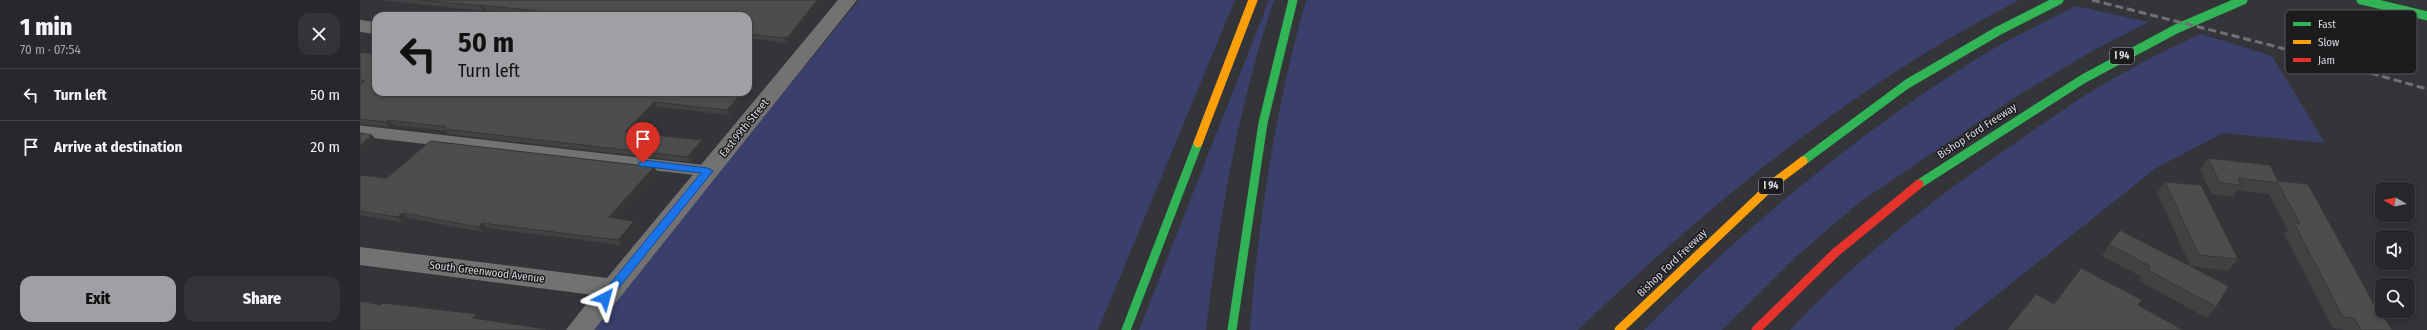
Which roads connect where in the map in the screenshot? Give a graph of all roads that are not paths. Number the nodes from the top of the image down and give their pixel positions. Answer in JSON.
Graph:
{"nodes":[{"id":1,"x":848,"y":0,"type":"edge"},
{"id":2,"x":1253,"y":0,"type":"edge"},
{"id":3,"x":1293,"y":0,"type":"edge"},
{"id":4,"x":2059,"y":0,"type":"edge"},
{"id":5,"x":2243,"y":0,"type":"edge"},
{"id":6,"x":2361,"y":0,"type":"edge"},
{"id":7,"x":2402,"y":10,"type":"edge"},
{"id":8,"x":2417,"y":14,"type":"edge"},
{"id":9,"x":2427,"y":16,"type":"edge"},
{"id":10,"x":360,"y":26,"type":"edge"},
{"id":11,"x":372,"y":28,"type":"edge"},
{"id":12,"x":360,"y":130,"type":"edge"},
{"id":13,"x":708,"y":171,"type":"junction"},
{"id":14,"x":360,"y":256,"type":"edge"},
{"id":15,"x":613,"y":288,"type":"junction"},
{"id":16,"x":579,"y":330,"type":"edge"},
{"id":17,"x":1126,"y":330,"type":"edge"},
{"id":18,"x":1232,"y":330,"type":"edge"},
{"id":19,"x":1619,"y":330,"type":"edge"},
{"id":20,"x":1756,"y":330,"type":"edge"}],
"edges":[{"from":1,"to":13,"type":"street","name":"East 99th Street"},
{"from":2,"to":17,"type":"main road"},
{"from":3,"to":18,"type":"main road"},
{"from":4,"to":19,"type":"main road","name":"Bishop Ford Freeway","number":"I 94"},
{"from":5,"to":20,"type":"main road","name":"Bishop Ford Freeway","number":"I 94"},
{"from":6,"to":7,"type":"main road"},
{"from":8,"to":9,"type":"main road"},
{"from":10,"to":11,"type":"street"},
{"from":12,"to":13,"type":"lane"},
{"from":13,"to":15,"type":"street","name":"East 99th Street"},
{"from":14,"to":15,"type":"street","name":"South Greenwood Avenue"},
{"from":15,"to":16,"type":"street","name":"East 99th Street"}]}
